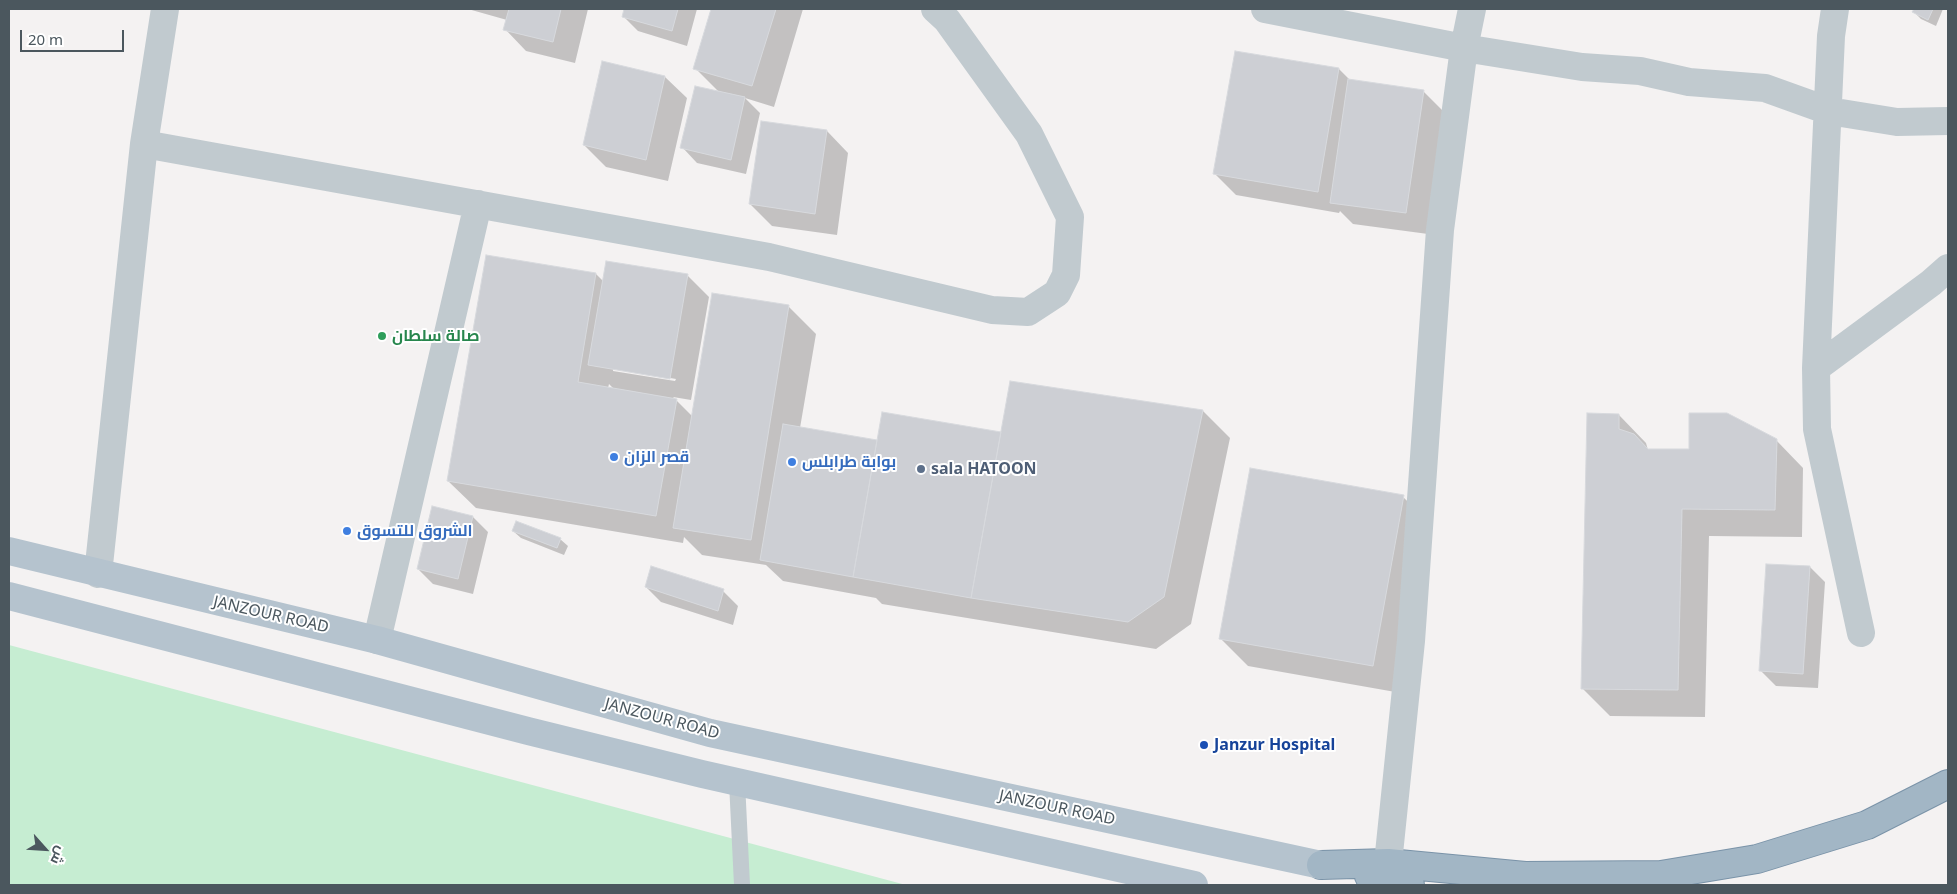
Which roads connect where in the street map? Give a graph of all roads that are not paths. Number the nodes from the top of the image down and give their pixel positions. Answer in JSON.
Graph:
{"nodes":[{"id":1,"x":165,"y":9,"type":"edge"},
{"id":2,"x":935,"y":9,"type":"edge"},
{"id":3,"x":1265,"y":9,"type":"edge"},
{"id":4,"x":1472,"y":9,"type":"edge"},
{"id":5,"x":1835,"y":9,"type":"edge"},
{"id":6,"x":1464,"y":48,"type":"junction"},
{"id":7,"x":1829,"y":111,"type":"junction"},
{"id":8,"x":1948,"y":121,"type":"edge"},
{"id":9,"x":144,"y":144,"type":"junction"},
{"id":10,"x":478,"y":204,"type":"junction"},
{"id":11,"x":1948,"y":268,"type":"edge"},
{"id":12,"x":1816,"y":368,"type":"junction"},
{"id":13,"x":9,"y":551,"type":"edge"},
{"id":14,"x":98,"y":574,"type":"junction"},
{"id":15,"x":9,"y":596,"type":"edge"},
{"id":16,"x":1862,"y":633,"type":"dead end"},
{"id":17,"x":376,"y":640,"type":"junction"},
{"id":18,"x":737,"y":782,"type":"junction"},
{"id":19,"x":1948,"y":784,"type":"edge"},
{"id":20,"x":1388,"y":863,"type":"junction"},
{"id":21,"x":1321,"y":865,"type":"junction"},
{"id":22,"x":742,"y":885,"type":"edge"},
{"id":23,"x":1194,"y":885,"type":"edge"},
{"id":24,"x":1410,"y":885,"type":"edge"}],
"edges":[{"from":1,"to":9,"type":"street"},
{"from":2,"to":10,"type":"street"},
{"from":3,"to":6,"type":"street"},
{"from":4,"to":6,"type":"street"},
{"from":5,"to":7,"type":"street"},
{"from":6,"to":7,"type":"street"},
{"from":6,"to":20,"type":"street"},
{"from":7,"to":8,"type":"street"},
{"from":7,"to":12,"type":"street"},
{"from":9,"to":10,"type":"street"},
{"from":9,"to":14,"type":"street"},
{"from":10,"to":17,"type":"street"},
{"from":11,"to":12,"type":"street"},
{"from":12,"to":16,"type":"street"},
{"from":13,"to":14,"type":"main road","name":"JANZOUR ROAD"},
{"from":14,"to":17,"type":"main road","name":"JANZOUR ROAD"},
{"from":15,"to":18,"type":"main road"},
{"from":17,"to":21,"type":"main road","name":"JANZOUR ROAD"},
{"from":18,"to":22,"type":"lane"},
{"from":18,"to":23,"type":"main road"},
{"from":19,"to":20,"type":"highway"},
{"from":20,"to":21,"type":"highway"},
{"from":21,"to":24,"type":"highway"}]}
